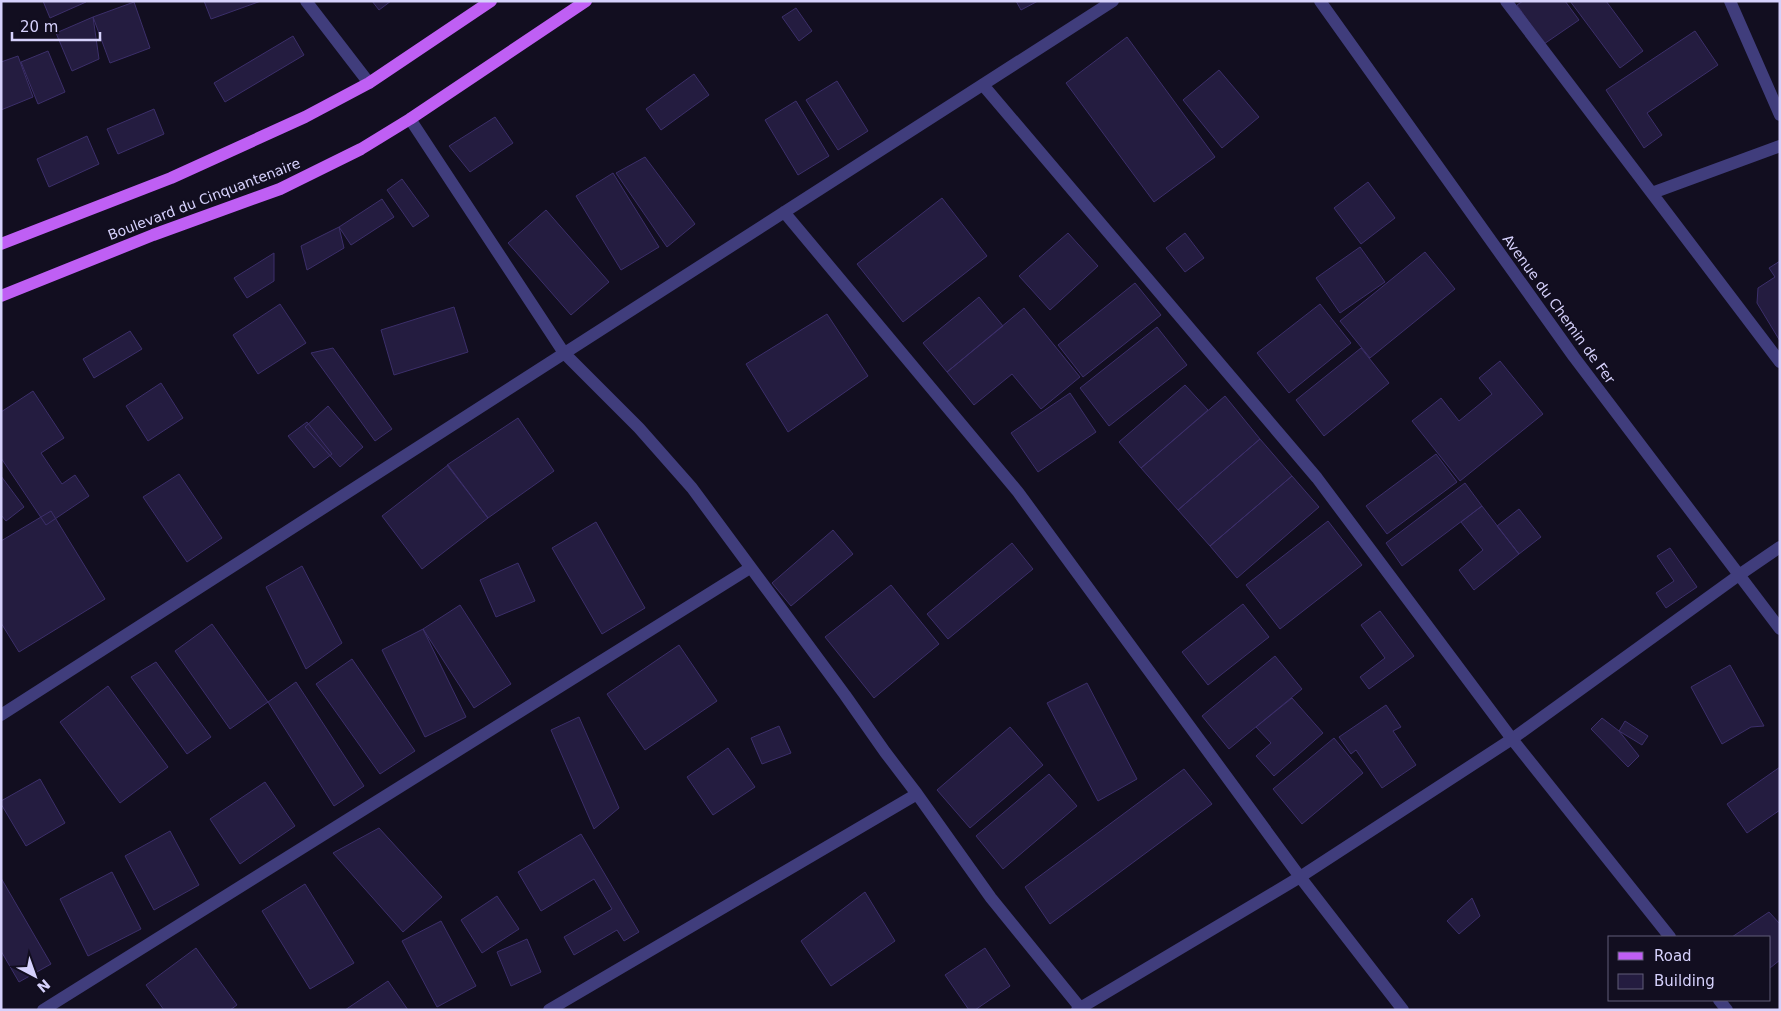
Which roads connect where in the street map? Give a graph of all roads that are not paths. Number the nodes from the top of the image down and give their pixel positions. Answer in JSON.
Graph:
{"nodes":[{"id":1,"x":306,"y":1,"type":"edge"},
{"id":2,"x":491,"y":1,"type":"edge"},
{"id":3,"x":586,"y":1,"type":"edge"},
{"id":4,"x":1112,"y":1,"type":"edge"},
{"id":5,"x":1320,"y":1,"type":"edge"},
{"id":6,"x":1506,"y":1,"type":"edge"},
{"id":7,"x":1730,"y":1,"type":"edge"},
{"id":8,"x":370,"y":82,"type":"junction"},
{"id":9,"x":983,"y":85,"type":"junction"},
{"id":10,"x":1780,"y":115,"type":"edge"},
{"id":11,"x":410,"y":119,"type":"junction"},
{"id":12,"x":1780,"y":146,"type":"edge"},
{"id":13,"x":1652,"y":193,"type":"junction"},
{"id":14,"x":784,"y":212,"type":"junction"},
{"id":15,"x":1,"y":244,"type":"edge"},
{"id":16,"x":1,"y":296,"type":"edge"},
{"id":17,"x":564,"y":353,"type":"junction"},
{"id":18,"x":1780,"y":362,"type":"edge"},
{"id":19,"x":1780,"y":547,"type":"edge"},
{"id":20,"x":750,"y":568,"type":"junction"},
{"id":21,"x":1738,"y":575,"type":"junction"},
{"id":22,"x":1780,"y":629,"type":"edge"},
{"id":23,"x":1,"y":715,"type":"edge"},
{"id":24,"x":1512,"y":739,"type":"junction"},
{"id":25,"x":917,"y":794,"type":"junction"},
{"id":26,"x":1300,"y":877,"type":"junction"},
{"id":27,"x":1669,"y":936,"type":"edge"},
{"id":28,"x":1079,"y":1009,"type":"edge"},
{"id":29,"x":43,"y":1010,"type":"edge"},
{"id":30,"x":549,"y":1010,"type":"edge"},
{"id":31,"x":1403,"y":1010,"type":"edge"}],
"edges":[{"from":1,"to":8,"type":"street"},
{"from":2,"to":8,"type":"main road"},
{"from":3,"to":11,"type":"main road","name":"Boulevard du Cinquantenaire"},
{"from":4,"to":9,"type":"street"},
{"from":5,"to":21,"type":"street","name":"Avenue du Chemin de Fer"},
{"from":6,"to":13,"type":"street"},
{"from":7,"to":10,"type":"street"},
{"from":8,"to":15,"type":"main road"},
{"from":9,"to":14,"type":"street"},
{"from":9,"to":24,"type":"street"},
{"from":11,"to":16,"type":"main road","name":"Boulevard du Cinquantenaire"},
{"from":11,"to":17,"type":"street"},
{"from":12,"to":13,"type":"street"},
{"from":13,"to":18,"type":"street"},
{"from":14,"to":17,"type":"street"},
{"from":14,"to":26,"type":"street"},
{"from":17,"to":20,"type":"street"},
{"from":17,"to":23,"type":"street"},
{"from":19,"to":21,"type":"street"},
{"from":20,"to":25,"type":"street"},
{"from":20,"to":29,"type":"street"},
{"from":21,"to":22,"type":"street","name":"Avenue du Chemin de Fer"},
{"from":21,"to":24,"type":"street"},
{"from":24,"to":26,"type":"street"},
{"from":24,"to":27,"type":"street"},
{"from":25,"to":28,"type":"street"},
{"from":25,"to":30,"type":"street"},
{"from":26,"to":28,"type":"street"},
{"from":26,"to":31,"type":"street"}]}
